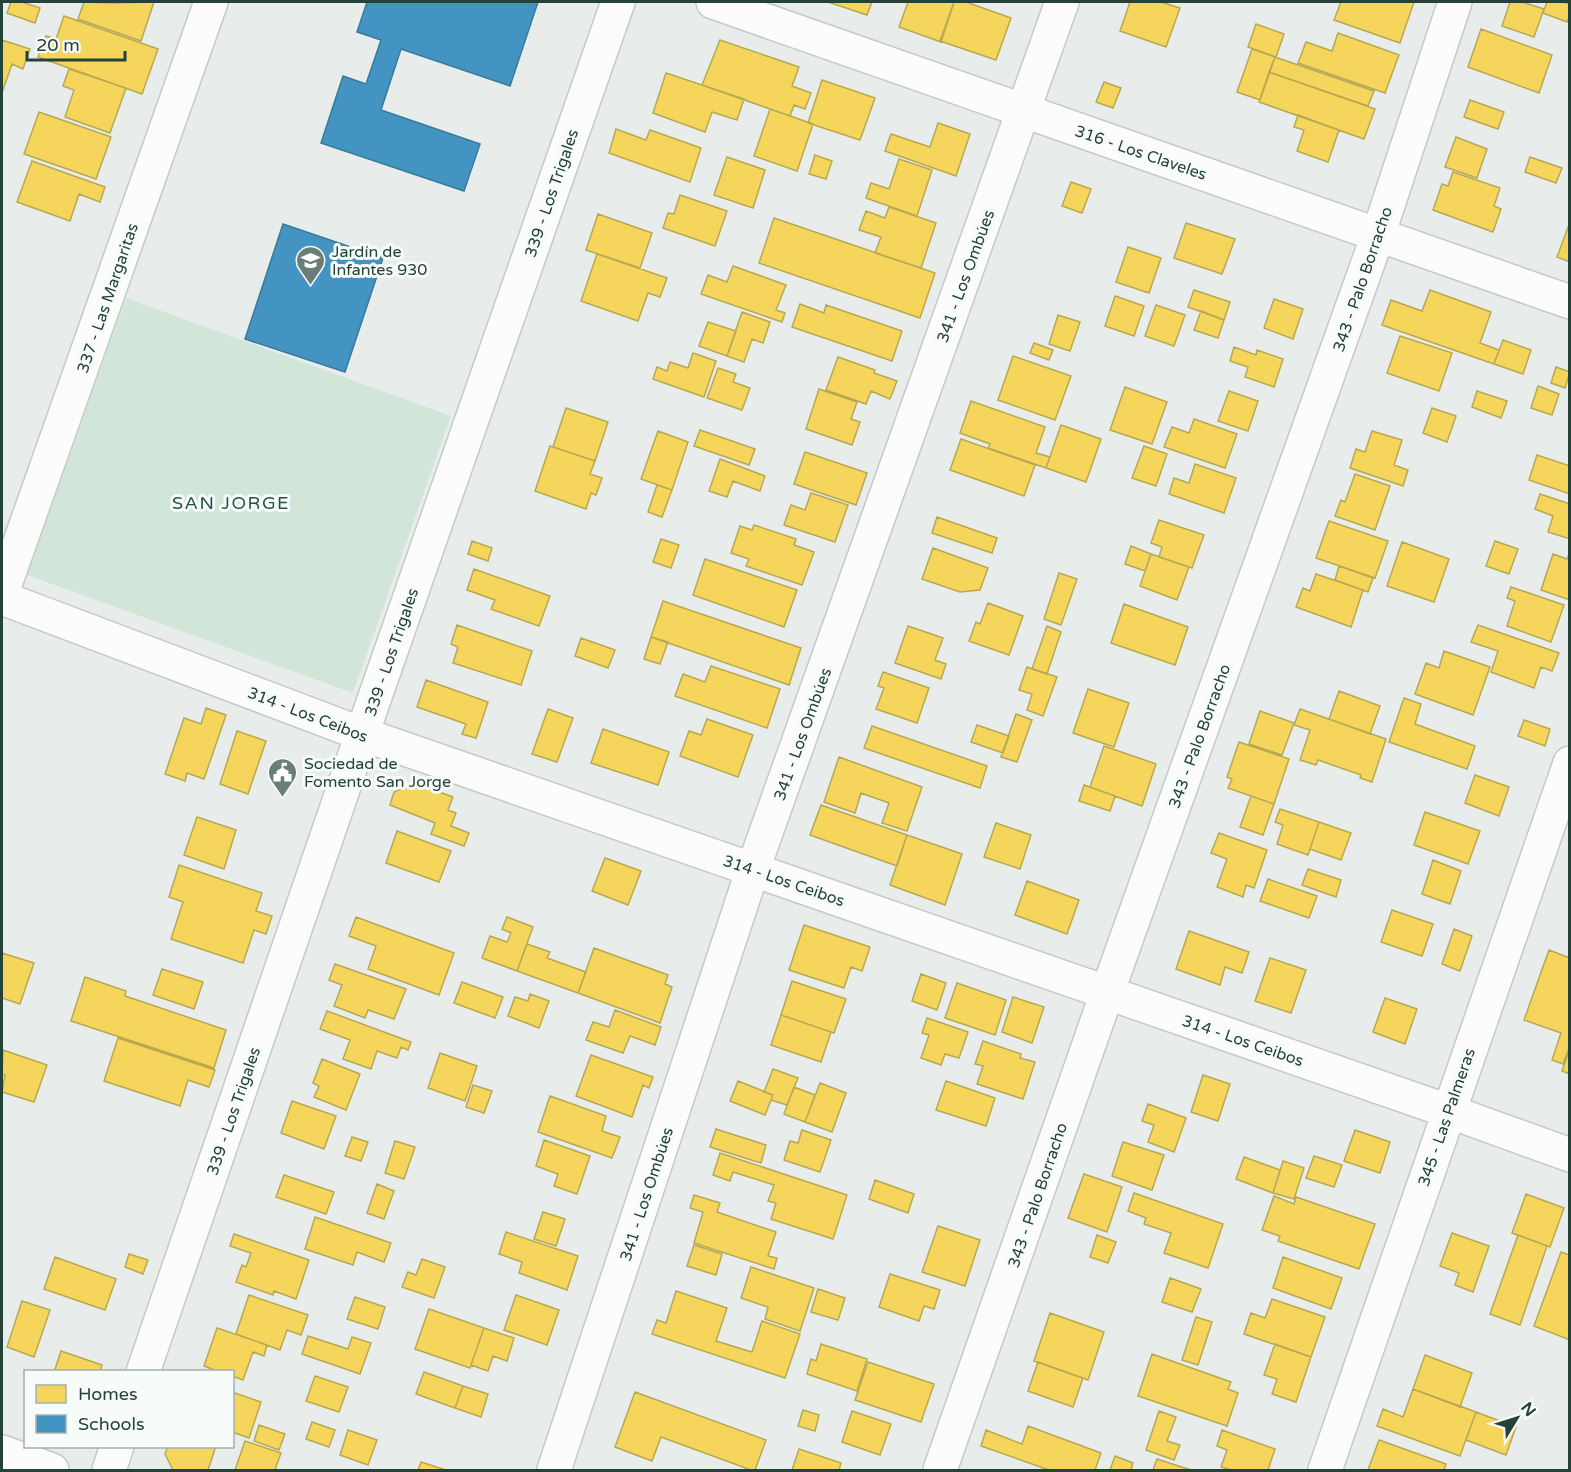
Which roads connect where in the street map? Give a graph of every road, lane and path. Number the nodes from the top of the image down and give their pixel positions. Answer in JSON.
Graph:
{"nodes":[{"id":1,"x":211,"y":2,"type":"edge"},
{"id":2,"x":618,"y":2,"type":"edge"},
{"id":3,"x":713,"y":2,"type":"edge"},
{"id":4,"x":1062,"y":2,"type":"edge"},
{"id":5,"x":1455,"y":2,"type":"edge"},
{"id":6,"x":1024,"y":111,"type":"junction"},
{"id":7,"x":1378,"y":235,"type":"junction"},
{"id":8,"x":1569,"y":302,"type":"edge"},
{"id":9,"x":2,"y":596,"type":"edge"},
{"id":10,"x":362,"y":734,"type":"junction"},
{"id":11,"x":1569,"y":763,"type":"edge"},
{"id":12,"x":753,"y":869,"type":"junction"},
{"id":13,"x":1107,"y":993,"type":"junction"},
{"id":14,"x":1448,"y":1111,"type":"junction"},
{"id":15,"x":1569,"y":1155,"type":"edge"},
{"id":16,"x":143,"y":1370,"type":"edge"},
{"id":17,"x":116,"y":1448,"type":"edge"},
{"id":18,"x":2,"y":1452,"type":"edge"},
{"id":19,"x":52,"y":1470,"type":"edge"},
{"id":20,"x":109,"y":1470,"type":"edge"},
{"id":21,"x":554,"y":1470,"type":"edge"},
{"id":22,"x":940,"y":1470,"type":"edge"},
{"id":23,"x":1325,"y":1470,"type":"edge"}],
"edges":[{"from":1,"to":9,"type":"street","name":"337 - Las Margaritas"},
{"from":2,"to":10,"type":"street","name":"339 - Los Trigales"},
{"from":3,"to":6,"type":"street","name":"316 - Los Claveles"},
{"from":4,"to":6,"type":"street","name":"341 - Los Ombúes"},
{"from":5,"to":7,"type":"street","name":"343 - Palo Borracho"},
{"from":6,"to":7,"type":"street","name":"316 - Los Claveles"},
{"from":6,"to":12,"type":"street","name":"341 - Los Ombúes"},
{"from":7,"to":8,"type":"street","name":"316 - Los Claveles"},
{"from":7,"to":13,"type":"street","name":"343 - Palo Borracho"},
{"from":9,"to":10,"type":"street","name":"314 - Los Ceibos"},
{"from":10,"to":12,"type":"street","name":"314 - Los Ceibos"},
{"from":10,"to":16,"type":"street","name":"339 - Los Trigales"},
{"from":11,"to":14,"type":"street","name":"345 - Las Palmeras"},
{"from":12,"to":13,"type":"street","name":"314 - Los Ceibos"},
{"from":12,"to":21,"type":"street","name":"341 - Los Ombúes"},
{"from":13,"to":14,"type":"street","name":"314 - Los Ceibos"},
{"from":13,"to":22,"type":"street","name":"343 - Palo Borracho"},
{"from":14,"to":15,"type":"street","name":"314 - Los Ceibos"},
{"from":14,"to":23,"type":"street","name":"345 - Las Palmeras"},
{"from":17,"to":20,"type":"street"},
{"from":18,"to":19,"type":"street"}]}
